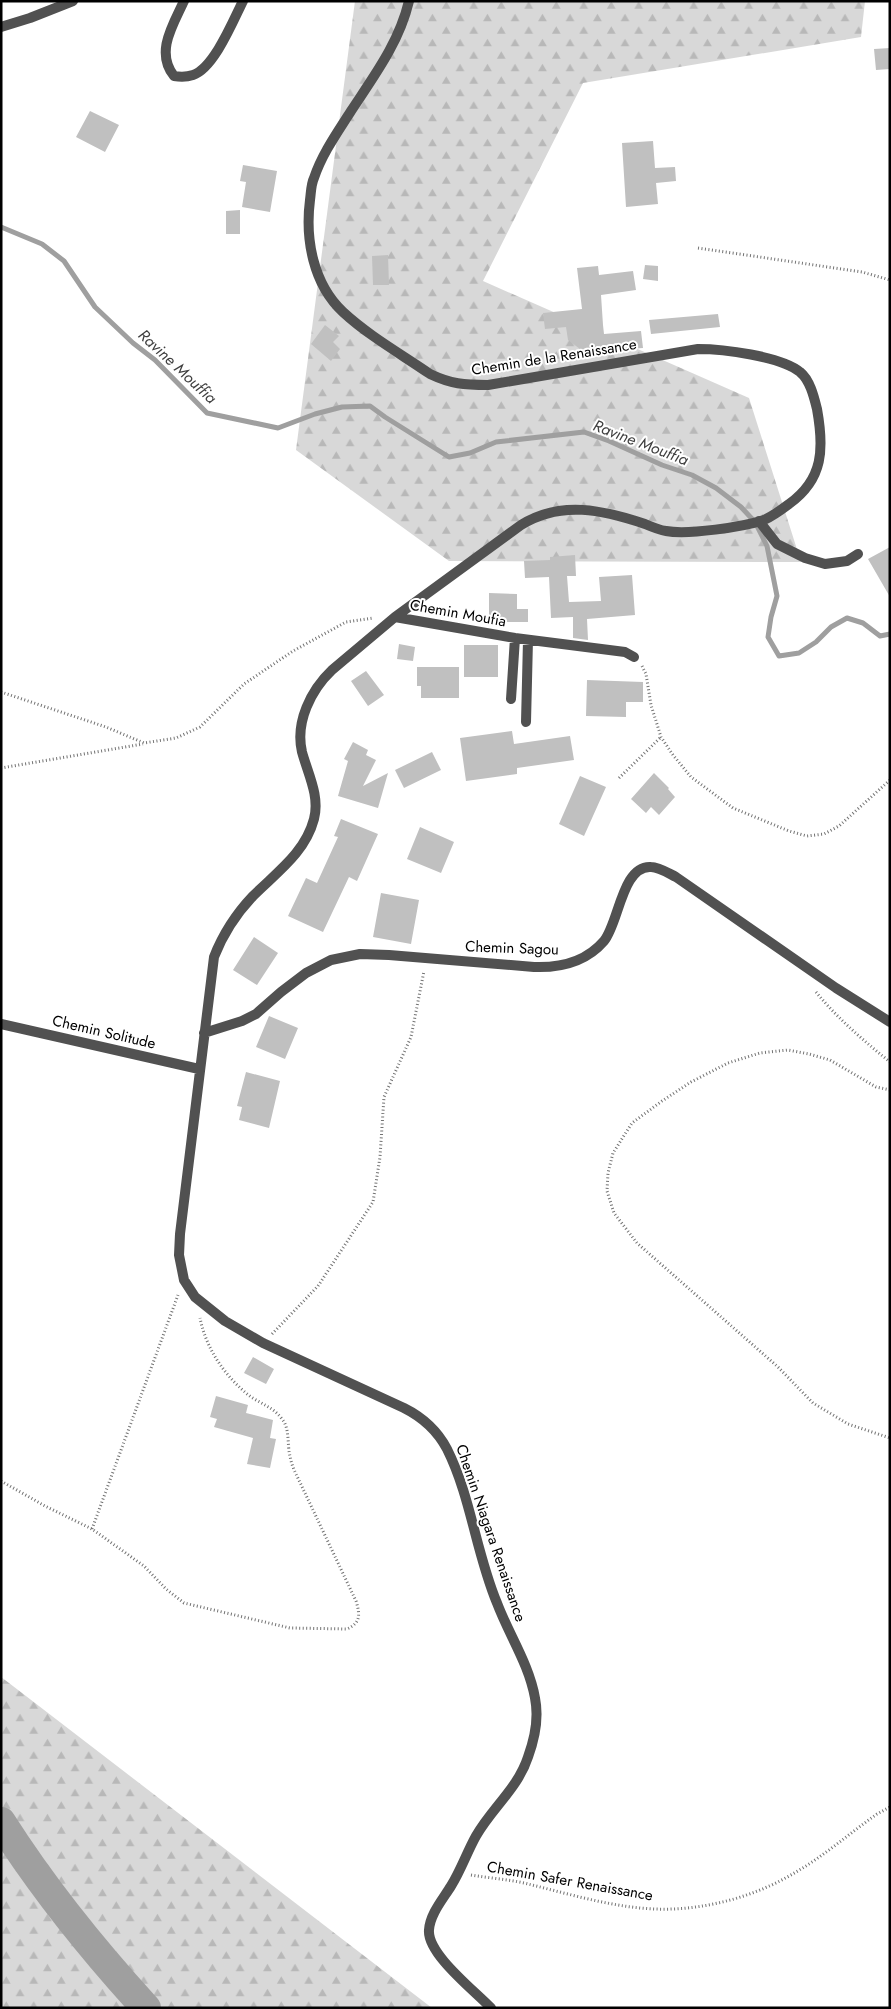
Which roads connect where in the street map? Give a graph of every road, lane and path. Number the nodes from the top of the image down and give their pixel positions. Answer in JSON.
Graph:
{"nodes":[{"id":1,"x":73,"y":1,"type":"edge"},
{"id":2,"x":184,"y":1,"type":"edge"},
{"id":3,"x":243,"y":1,"type":"edge"},
{"id":4,"x":409,"y":1,"type":"edge"},
{"id":5,"x":1,"y":27,"type":"edge"},
{"id":6,"x":698,"y":248,"type":"dead end"},
{"id":7,"x":890,"y":280,"type":"edge"},
{"id":8,"x":759,"y":521,"type":"junction"},
{"id":9,"x":858,"y":554,"type":"dead end"},
{"id":10,"x":395,"y":617,"type":"junction"},
{"id":11,"x":515,"y":638,"type":"junction"},
{"id":12,"x":528,"y":640,"type":"junction"},
{"id":13,"x":634,"y":657,"type":"joint"},
{"id":14,"x":1,"y":692,"type":"edge"},
{"id":15,"x":511,"y":700,"type":"dead end"},
{"id":16,"x":526,"y":722,"type":"dead end"},
{"id":17,"x":661,"y":737,"type":"junction"},
{"id":18,"x":144,"y":744,"type":"junction"},
{"id":19,"x":1,"y":768,"type":"edge"},
{"id":20,"x":619,"y":778,"type":"dead end"},
{"id":21,"x":890,"y":780,"type":"edge"},
{"id":22,"x":427,"y":958,"type":"junction"},
{"id":23,"x":814,"y":988,"type":"dead end"},
{"id":24,"x":890,"y":1022,"type":"edge"},
{"id":25,"x":1,"y":1024,"type":"edge"},
{"id":26,"x":204,"y":1033,"type":"junction"},
{"id":27,"x":890,"y":1062,"type":"edge"},
{"id":28,"x":200,"y":1070,"type":"junction"},
{"id":29,"x":890,"y":1090,"type":"edge"},
{"id":30,"x":184,"y":1280,"type":"junction"},
{"id":31,"x":195,"y":1297,"type":"junction"},
{"id":32,"x":264,"y":1343,"type":"junction"},
{"id":33,"x":890,"y":1438,"type":"edge"},
{"id":34,"x":1,"y":1481,"type":"edge"},
{"id":35,"x":92,"y":1529,"type":"junction"},
{"id":36,"x":890,"y":1807,"type":"edge"},
{"id":37,"x":459,"y":1874,"type":"junction"},
{"id":38,"x":491,"y":2008,"type":"edge"}],
"edges":[{"from":1,"to":5,"type":"street"},
{"from":2,"to":3,"type":"street"},
{"from":4,"to":8,"type":"street","name":"Chemin de la Renaissance"},
{"from":6,"to":7,"type":"path"},
{"from":8,"to":9,"type":"street"},
{"from":8,"to":10,"type":"street","name":"Chemin de la Renaissance"},
{"from":10,"to":11,"type":"street","name":"Chemin Moufia"},
{"from":10,"to":18,"type":"path"},
{"from":10,"to":26,"type":"street","name":"Chemin de la Renaissance"},
{"from":11,"to":12,"type":"street","name":"Chemin Moufia"},
{"from":11,"to":15,"type":"street","name":"Chemin Moufia"},
{"from":12,"to":13,"type":"street","name":"Chemin Moufia"},
{"from":12,"to":16,"type":"street"},
{"from":13,"to":17,"type":"path"},
{"from":14,"to":18,"type":"path"},
{"from":17,"to":20,"type":"path"},
{"from":17,"to":21,"type":"path"},
{"from":18,"to":19,"type":"path"},
{"from":22,"to":24,"type":"street","name":"Chemin Sagou"},
{"from":22,"to":26,"type":"street","name":"Chemin Sagou"},
{"from":22,"to":32,"type":"path"},
{"from":23,"to":27,"type":"path"},
{"from":25,"to":28,"type":"street","name":"Chemin Solitude"},
{"from":26,"to":28,"type":"street","name":"Chemin de la Renaissance"},
{"from":28,"to":30,"type":"street","name":"Chemin Niagara Renaissance"},
{"from":29,"to":33,"type":"path"},
{"from":30,"to":31,"type":"street","name":"Chemin Niagara Renaissance"},
{"from":30,"to":35,"type":"path"},
{"from":31,"to":32,"type":"street","name":"Chemin Niagara Renaissance"},
{"from":31,"to":35,"type":"path"},
{"from":32,"to":37,"type":"street","name":"Chemin Niagara Renaissance"},
{"from":34,"to":35,"type":"path"},
{"from":36,"to":37,"type":"path","name":"Chemin Safer Renaissance"},
{"from":37,"to":38,"type":"street","name":"Chemin Niagara Renaissance"}]}
